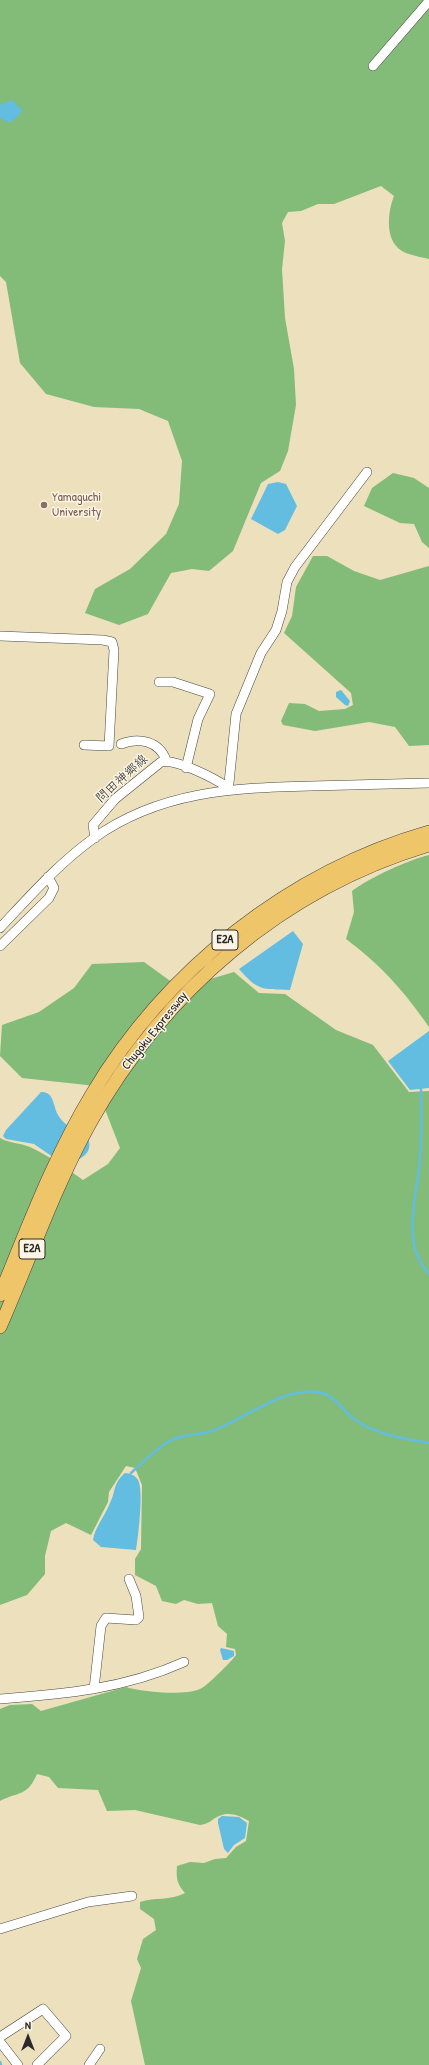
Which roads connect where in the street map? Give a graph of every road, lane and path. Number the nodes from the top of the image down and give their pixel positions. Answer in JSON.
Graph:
{"nodes":[{"id":1,"x":429,"y":1,"type":"edge"},
{"id":2,"x":373,"y":66,"type":"dead end"},
{"id":3,"x":367,"y":472,"type":"dead end"},
{"id":4,"x":0,"y":636,"type":"edge"},
{"id":5,"x":159,"y":682,"type":"dead end"},
{"id":6,"x":84,"y":744,"type":"dead end"},
{"id":7,"x":121,"y":744,"type":"dead end"},
{"id":8,"x":166,"y":760,"type":"junction"},
{"id":9,"x":186,"y":768,"type":"junction"},
{"id":10,"x":429,"y":783,"type":"edge"},
{"id":11,"x":227,"y":788,"type":"junction"},
{"id":12,"x":429,"y":832,"type":"edge"},
{"id":13,"x":95,"y":838,"type":"junction"},
{"id":14,"x":429,"y":846,"type":"edge"},
{"id":15,"x":48,"y":877,"type":"junction"},
{"id":16,"x":0,"y":928,"type":"edge"},
{"id":17,"x":0,"y":946,"type":"edge"},
{"id":18,"x":84,"y":1122,"type":"junction"},
{"id":19,"x":60,"y":1169,"type":"junction"},
{"id":20,"x":0,"y":1295,"type":"edge"},
{"id":21,"x":0,"y":1327,"type":"edge"},
{"id":22,"x":129,"y":1579,"type":"dead end"},
{"id":23,"x":184,"y":1662,"type":"dead end"},
{"id":24,"x":94,"y":1689,"type":"junction"},
{"id":25,"x":0,"y":1699,"type":"edge"},
{"id":26,"x":132,"y":1896,"type":"dead end"},
{"id":27,"x":0,"y":1929,"type":"edge"},
{"id":28,"x":0,"y":2037,"type":"edge"},
{"id":29,"x":0,"y":2042,"type":"edge"},
{"id":30,"x":100,"y":2049,"type":"dead end"},
{"id":31,"x":18,"y":2065,"type":"edge"},
{"id":32,"x":37,"y":2065,"type":"edge"},
{"id":33,"x":88,"y":2065,"type":"edge"}],
"edges":[{"from":1,"to":2,"type":"street"},
{"from":3,"to":11,"type":"street"},
{"from":4,"to":6,"type":"street"},
{"from":5,"to":9,"type":"street"},
{"from":7,"to":8,"type":"street"},
{"from":8,"to":9,"type":"street","name":"問田神郷線"},
{"from":8,"to":13,"type":"street","name":"問田神郷線"},
{"from":9,"to":11,"type":"street","name":"問田神郷線"},
{"from":10,"to":11,"type":"street"},
{"from":11,"to":13,"type":"street"},
{"from":12,"to":18,"type":"highway","name":"Chugoku Expressway","number":"E2A"},
{"from":13,"to":15,"type":"street"},
{"from":14,"to":18,"type":"highway","name":"Chugoku Expressway","number":"E2A"},
{"from":15,"to":16,"type":"street"},
{"from":15,"to":17,"type":"street"},
{"from":18,"to":19,"type":"highway","name":"Chugoku Expressway","number":"E2A"},
{"from":19,"to":20,"type":"highway","name":"Chugoku Expressway","number":"E2A"},
{"from":19,"to":21,"type":"highway","name":"Chugoku Expressway","number":"E2A"},
{"from":22,"to":24,"type":"street"},
{"from":23,"to":24,"type":"street"},
{"from":24,"to":25,"type":"street"},
{"from":26,"to":27,"type":"street"},
{"from":28,"to":32,"type":"street"},
{"from":29,"to":31,"type":"street"},
{"from":30,"to":33,"type":"street"}]}
